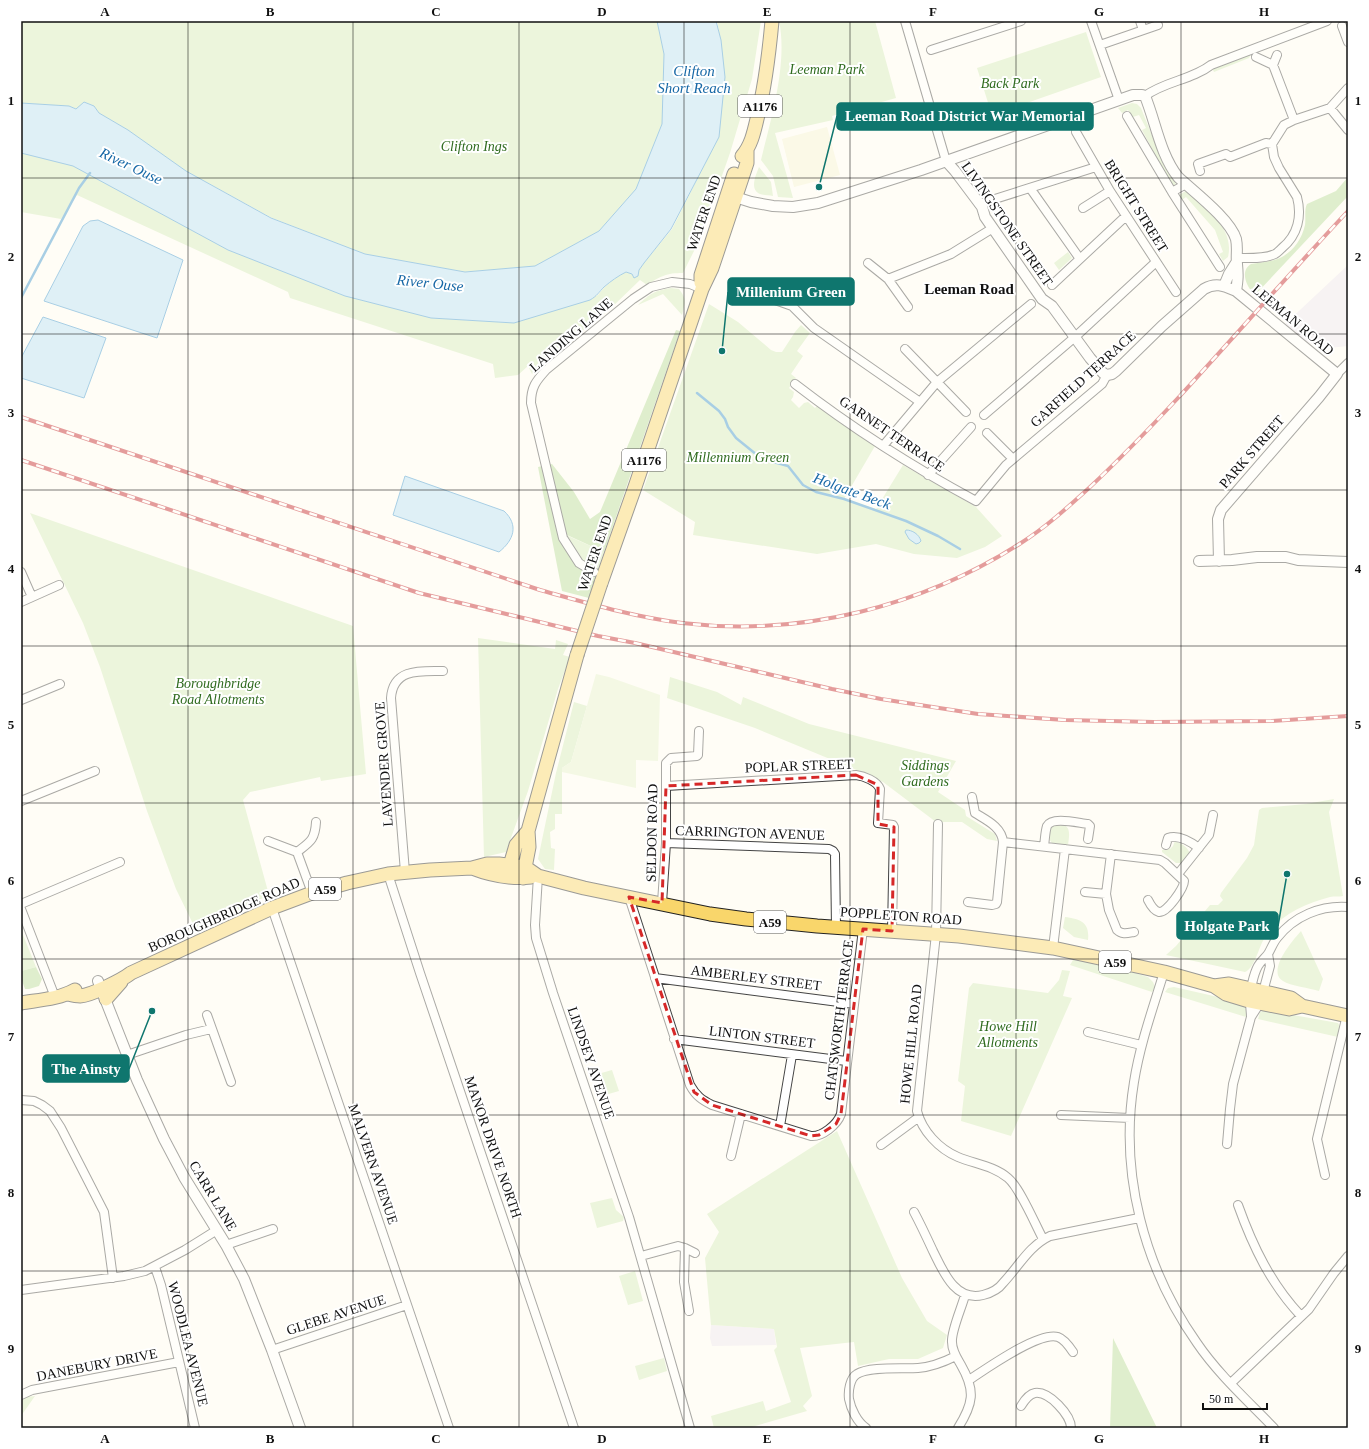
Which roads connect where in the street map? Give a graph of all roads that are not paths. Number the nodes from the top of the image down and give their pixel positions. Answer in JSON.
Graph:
{"nodes":[{"id":1,"x":772,"y":21,"type":"edge"},
{"id":2,"x":905,"y":21,"type":"edge"},
{"id":3,"x":1021,"y":21,"type":"edge"},
{"id":4,"x":1091,"y":21,"type":"edge"},
{"id":5,"x":1140,"y":21,"type":"edge"},
{"id":6,"x":1327,"y":21,"type":"edge"},
{"id":7,"x":1158,"y":25,"type":"dead end"},
{"id":8,"x":1342,"y":26,"type":"dead end"},
{"id":9,"x":1143,"y":30,"type":"junction"},
{"id":10,"x":1348,"y":42,"type":"edge"},
{"id":11,"x":1100,"y":45,"type":"junction"},
{"id":12,"x":931,"y":50,"type":"dead end"},
{"id":13,"x":1277,"y":55,"type":"dead end"},
{"id":14,"x":1256,"y":57,"type":"dead end"},
{"id":15,"x":1274,"y":64,"type":"junction"},
{"id":16,"x":1348,"y":88,"type":"edge"},
{"id":17,"x":1145,"y":96,"type":"junction"},
{"id":18,"x":1119,"y":100,"type":"junction"},
{"id":19,"x":1330,"y":108,"type":"junction"},
{"id":20,"x":1127,"y":116,"type":"dead end"},
{"id":21,"x":1294,"y":120,"type":"junction"},
{"id":22,"x":1348,"y":130,"type":"edge"},
{"id":23,"x":1076,"y":132,"type":"dead end"},
{"id":24,"x":1272,"y":144,"type":"junction"},
{"id":25,"x":946,"y":161,"type":"junction"},
{"id":26,"x":1096,"y":167,"type":"junction"},
{"id":27,"x":1200,"y":171,"type":"dead end"},
{"id":28,"x":1186,"y":184,"type":"junction"},
{"id":29,"x":1030,"y":188,"type":"junction"},
{"id":30,"x":1110,"y":191,"type":"junction"},
{"id":31,"x":1172,"y":192,"type":"junction"},
{"id":32,"x":732,"y":195,"type":"junction"},
{"id":33,"x":979,"y":204,"type":"junction"},
{"id":34,"x":1083,"y":208,"type":"dead end"},
{"id":35,"x":1126,"y":216,"type":"junction"},
{"id":36,"x":993,"y":228,"type":"junction"},
{"id":37,"x":1080,"y":259,"type":"junction"},
{"id":38,"x":1237,"y":260,"type":"junction"},
{"id":39,"x":1156,"y":262,"type":"junction"},
{"id":40,"x":868,"y":263,"type":"dead end"},
{"id":41,"x":1220,"y":267,"type":"dead end"},
{"id":42,"x":888,"y":280,"type":"junction"},
{"id":43,"x":765,"y":283,"type":"dead end"},
{"id":44,"x":1052,"y":285,"type":"dead end"},
{"id":45,"x":1220,"y":285,"type":"junction"},
{"id":46,"x":702,"y":289,"type":"junction"},
{"id":47,"x":747,"y":290,"type":"dead end"},
{"id":48,"x":1236,"y":291,"type":"junction"},
{"id":49,"x":1176,"y":292,"type":"dead end"},
{"id":50,"x":761,"y":294,"type":"junction"},
{"id":51,"x":1031,"y":304,"type":"dead end"},
{"id":52,"x":908,"y":307,"type":"dead end"},
{"id":53,"x":1075,"y":337,"type":"junction"},
{"id":54,"x":905,"y":349,"type":"dead end"},
{"id":55,"x":1348,"y":363,"type":"edge"},
{"id":56,"x":1337,"y":374,"type":"junction"},
{"id":57,"x":1107,"y":375,"type":"junction"},
{"id":58,"x":937,"y":382,"type":"junction"},
{"id":59,"x":796,"y":384,"type":"dead end"},
{"id":60,"x":920,"y":402,"type":"junction"},
{"id":61,"x":966,"y":412,"type":"dead end"},
{"id":62,"x":984,"y":415,"type":"dead end"},
{"id":63,"x":971,"y":427,"type":"dead end"},
{"id":64,"x":987,"y":433,"type":"dead end"},
{"id":65,"x":883,"y":446,"type":"junction"},
{"id":66,"x":1013,"y":459,"type":"junction"},
{"id":67,"x":928,"y":476,"type":"junction"},
{"id":68,"x":976,"y":502,"type":"joint"},
{"id":69,"x":1199,"y":561,"type":"dead end"},
{"id":70,"x":1219,"y":561,"type":"junction"},
{"id":71,"x":1348,"y":562,"type":"edge"},
{"id":72,"x":21,"y":572,"type":"edge"},
{"id":73,"x":594,"y":572,"type":"dead end"},
{"id":74,"x":59,"y":585,"type":"dead end"},
{"id":75,"x":32,"y":597,"type":"junction"},
{"id":76,"x":21,"y":602,"type":"edge"},
{"id":77,"x":443,"y":670,"type":"dead end"},
{"id":78,"x":60,"y":684,"type":"dead end"},
{"id":79,"x":21,"y":700,"type":"edge"},
{"id":80,"x":699,"y":731,"type":"dead end"},
{"id":81,"x":95,"y":772,"type":"dead end"},
{"id":82,"x":666,"y":786,"type":"junction"},
{"id":83,"x":972,"y":797,"type":"dead end"},
{"id":84,"x":21,"y":801,"type":"edge"},
{"id":85,"x":1213,"y":815,"type":"dead end"},
{"id":86,"x":316,"y":822,"type":"dead end"},
{"id":87,"x":938,"y":824,"type":"dead end"},
{"id":88,"x":528,"y":831,"type":"junction"},
{"id":89,"x":1088,"y":839,"type":"dead end"},
{"id":90,"x":268,"y":841,"type":"dead end"},
{"id":91,"x":1003,"y":842,"type":"junction"},
{"id":92,"x":666,"y":843,"type":"junction"},
{"id":93,"x":1166,"y":845,"type":"dead end"},
{"id":94,"x":1044,"y":846,"type":"junction"},
{"id":95,"x":1199,"y":848,"type":"junction"},
{"id":96,"x":1065,"y":849,"type":"junction"},
{"id":97,"x":297,"y":852,"type":"junction"},
{"id":98,"x":1111,"y":854,"type":"junction"},
{"id":99,"x":120,"y":862,"type":"dead end"},
{"id":100,"x":508,"y":871,"type":"junction"},
{"id":101,"x":406,"y":872,"type":"junction"},
{"id":102,"x":524,"y":873,"type":"junction"},
{"id":103,"x":388,"y":874,"type":"junction"},
{"id":104,"x":1178,"y":874,"type":"junction"},
{"id":105,"x":538,"y":876,"type":"junction"},
{"id":106,"x":584,"y":888,"type":"joint"},
{"id":107,"x":1085,"y":892,"type":"dead end"},
{"id":108,"x":312,"y":893,"type":"junction"},
{"id":109,"x":1106,"y":894,"type":"junction"},
{"id":110,"x":629,"y":897,"type":"junction"},
{"id":111,"x":1148,"y":900,"type":"dead end"},
{"id":112,"x":968,"y":902,"type":"dead end"},
{"id":113,"x":21,"y":904,"type":"edge"},
{"id":114,"x":662,"y":904,"type":"junction"},
{"id":115,"x":1348,"y":907,"type":"edge"},
{"id":116,"x":272,"y":908,"type":"junction"},
{"id":117,"x":21,"y":909,"type":"edge"},
{"id":118,"x":836,"y":928,"type":"junction"},
{"id":119,"x":863,"y":929,"type":"junction"},
{"id":120,"x":892,"y":931,"type":"junction"},
{"id":121,"x":1134,"y":932,"type":"dead end"},
{"id":122,"x":936,"y":934,"type":"junction"},
{"id":123,"x":1053,"y":948,"type":"junction"},
{"id":124,"x":1164,"y":972,"type":"junction"},
{"id":125,"x":655,"y":978,"type":"junction"},
{"id":126,"x":102,"y":989,"type":"junction"},
{"id":127,"x":61,"y":996,"type":"junction"},
{"id":128,"x":1256,"y":996,"type":"junction"},
{"id":129,"x":21,"y":1003,"type":"edge"},
{"id":130,"x":854,"y":1004,"type":"junction"},
{"id":131,"x":207,"y":1015,"type":"dead end"},
{"id":132,"x":1348,"y":1016,"type":"edge"},
{"id":133,"x":211,"y":1029,"type":"junction"},
{"id":134,"x":1088,"y":1032,"type":"dead end"},
{"id":135,"x":674,"y":1039,"type":"junction"},
{"id":136,"x":1141,"y":1045,"type":"junction"},
{"id":137,"x":127,"y":1054,"type":"junction"},
{"id":138,"x":792,"y":1055,"type":"junction"},
{"id":139,"x":846,"y":1061,"type":"junction"},
{"id":140,"x":231,"y":1082,"type":"dead end"},
{"id":141,"x":21,"y":1100,"type":"edge"},
{"id":142,"x":741,"y":1114,"type":"junction"},
{"id":143,"x":1061,"y":1116,"type":"dead end"},
{"id":144,"x":918,"y":1117,"type":"junction"},
{"id":145,"x":1130,"y":1118,"type":"junction"},
{"id":146,"x":780,"y":1126,"type":"junction"},
{"id":147,"x":1227,"y":1144,"type":"dead end"},
{"id":148,"x":881,"y":1145,"type":"dead end"},
{"id":149,"x":731,"y":1156,"type":"dead end"},
{"id":150,"x":1325,"y":1175,"type":"dead end"},
{"id":151,"x":1238,"y":1205,"type":"dead end"},
{"id":152,"x":914,"y":1212,"type":"dead end"},
{"id":153,"x":1139,"y":1218,"type":"junction"},
{"id":154,"x":273,"y":1229,"type":"dead end"},
{"id":155,"x":217,"y":1230,"type":"junction"},
{"id":156,"x":1043,"y":1239,"type":"junction"},
{"id":157,"x":226,"y":1245,"type":"junction"},
{"id":158,"x":685,"y":1248,"type":"junction"},
{"id":159,"x":695,"y":1253,"type":"dead end"},
{"id":160,"x":641,"y":1256,"type":"junction"},
{"id":161,"x":1348,"y":1256,"type":"edge"},
{"id":162,"x":155,"y":1267,"type":"junction"},
{"id":163,"x":113,"y":1278,"type":"junction"},
{"id":164,"x":21,"y":1290,"type":"edge"},
{"id":165,"x":965,"y":1295,"type":"junction"},
{"id":166,"x":407,"y":1305,"type":"junction"},
{"id":167,"x":689,"y":1311,"type":"dead end"},
{"id":168,"x":1301,"y":1316,"type":"junction"},
{"id":169,"x":272,"y":1350,"type":"junction"},
{"id":170,"x":1073,"y":1352,"type":"dead end"},
{"id":171,"x":956,"y":1356,"type":"junction"},
{"id":172,"x":179,"y":1362,"type":"junction"},
{"id":173,"x":969,"y":1380,"type":"junction"},
{"id":174,"x":1231,"y":1383,"type":"junction"},
{"id":175,"x":21,"y":1395,"type":"edge"},
{"id":176,"x":1021,"y":1406,"type":"dead end"},
{"id":177,"x":195,"y":1428,"type":"edge"},
{"id":178,"x":300,"y":1428,"type":"edge"},
{"id":179,"x":449,"y":1428,"type":"edge"},
{"id":180,"x":574,"y":1428,"type":"edge"},
{"id":181,"x":690,"y":1428,"type":"edge"},
{"id":182,"x":866,"y":1428,"type":"edge"},
{"id":183,"x":958,"y":1428,"type":"edge"},
{"id":184,"x":1071,"y":1428,"type":"edge"},
{"id":185,"x":1274,"y":1428,"type":"edge"}],
"edges":[{"from":1,"to":32,"type":"main road","name":"WATER END","number":"A1176"},
{"from":2,"to":25,"type":"street"},
{"from":3,"to":12,"type":"street"},
{"from":4,"to":11,"type":"street"},
{"from":5,"to":9,"type":"street"},
{"from":6,"to":17,"type":"street"},
{"from":7,"to":9,"type":"street"},
{"from":8,"to":10,"type":"street"},
{"from":9,"to":11,"type":"street"},
{"from":11,"to":18,"type":"street"},
{"from":13,"to":15,"type":"street"},
{"from":14,"to":15,"type":"street"},
{"from":15,"to":21,"type":"street"},
{"from":16,"to":19,"type":"street"},
{"from":17,"to":18,"type":"street"},
{"from":17,"to":28,"type":"street"},
{"from":18,"to":25,"type":"street"},
{"from":19,"to":21,"type":"street"},
{"from":19,"to":22,"type":"street"},
{"from":20,"to":31,"type":"street"},
{"from":21,"to":24,"type":"street"},
{"from":23,"to":26,"type":"street","name":"BRIGHT STREET"},
{"from":24,"to":27,"type":"street"},
{"from":24,"to":38,"type":"street"},
{"from":25,"to":32,"type":"street"},
{"from":25,"to":33,"type":"street","name":"LIVINGSTONE STREET"},
{"from":26,"to":29,"type":"street"},
{"from":26,"to":30,"type":"street","name":"BRIGHT STREET"},
{"from":28,"to":31,"type":"street"},
{"from":28,"to":38,"type":"street"},
{"from":29,"to":33,"type":"street"},
{"from":29,"to":37,"type":"street"},
{"from":30,"to":34,"type":"street"},
{"from":30,"to":35,"type":"street","name":"BRIGHT STREET"},
{"from":31,"to":41,"type":"street"},
{"from":32,"to":46,"type":"main road","name":"WATER END","number":"A1176"},
{"from":33,"to":36,"type":"street","name":"LIVINGSTONE STREET"},
{"from":35,"to":37,"type":"street"},
{"from":35,"to":39,"type":"street","name":"BRIGHT STREET"},
{"from":36,"to":42,"type":"street"},
{"from":36,"to":53,"type":"street","name":"LIVINGSTONE STREET"},
{"from":37,"to":44,"type":"street"},
{"from":38,"to":45,"type":"street"},
{"from":38,"to":48,"type":"street"},
{"from":39,"to":49,"type":"street","name":"BRIGHT STREET"},
{"from":39,"to":53,"type":"street"},
{"from":40,"to":42,"type":"street"},
{"from":42,"to":52,"type":"street"},
{"from":43,"to":50,"type":"street"},
{"from":45,"to":48,"type":"street","name":"LEEMAN ROAD"},
{"from":45,"to":57,"type":"street","name":"GARFIELD TERRACE"},
{"from":46,"to":73,"type":"street","name":"LANDING LANE"},
{"from":46,"to":88,"type":"main road","name":"WATER END","number":"A1176","bridge":true},
{"from":47,"to":50,"type":"street"},
{"from":48,"to":56,"type":"street","name":"LEEMAN ROAD"},
{"from":50,"to":60,"type":"street"},
{"from":51,"to":58,"type":"street"},
{"from":53,"to":57,"type":"street","name":"LIVINGSTONE STREET"},
{"from":53,"to":62,"type":"street"},
{"from":54,"to":58,"type":"street"},
{"from":55,"to":56,"type":"street","name":"LEEMAN ROAD"},
{"from":56,"to":70,"type":"street","name":"PARK STREET"},
{"from":57,"to":66,"type":"street","name":"GARFIELD TERRACE"},
{"from":58,"to":60,"type":"street"},
{"from":58,"to":61,"type":"street"},
{"from":59,"to":65,"type":"street","name":"GARNET TERRACE"},
{"from":60,"to":65,"type":"street"},
{"from":63,"to":67,"type":"street"},
{"from":64,"to":66,"type":"street"},
{"from":65,"to":67,"type":"street","name":"GARNET TERRACE"},
{"from":66,"to":68,"type":"street","name":"GARFIELD TERRACE"},
{"from":67,"to":68,"type":"street","name":"GARNET TERRACE"},
{"from":69,"to":70,"type":"street"},
{"from":70,"to":71,"type":"street"},
{"from":72,"to":75,"type":"street"},
{"from":74,"to":75,"type":"street"},
{"from":75,"to":76,"type":"street"},
{"from":77,"to":101,"type":"street","name":"LAVENDER GROVE"},
{"from":78,"to":79,"type":"street"},
{"from":80,"to":82,"type":"street","name":"SELDON ROAD"},
{"from":81,"to":84,"type":"street"},
{"from":82,"to":92,"type":"street","name":"SELDON ROAD"},
{"from":82,"to":120,"type":"street","name":"POPLAR STREET"},
{"from":83,"to":91,"type":"street"},
{"from":85,"to":95,"type":"street"},
{"from":86,"to":97,"type":"street"},
{"from":87,"to":122,"type":"street","name":"HOWE HILL ROAD"},
{"from":88,"to":100,"type":"main road","name":"WATER END","number":"A1176"},
{"from":88,"to":102,"type":"main road","name":"WATER END","number":"A1176"},
{"from":89,"to":94,"type":"street"},
{"from":90,"to":97,"type":"street"},
{"from":91,"to":94,"type":"street"},
{"from":91,"to":112,"type":"street"},
{"from":92,"to":114,"type":"street","name":"SELDON ROAD"},
{"from":92,"to":118,"type":"street","name":"CARRINGTON AVENUE"},
{"from":93,"to":95,"type":"street"},
{"from":94,"to":96,"type":"street"},
{"from":95,"to":104,"type":"street"},
{"from":96,"to":98,"type":"street"},
{"from":96,"to":123,"type":"street"},
{"from":97,"to":108,"type":"street"},
{"from":98,"to":104,"type":"street"},
{"from":98,"to":109,"type":"street"},
{"from":99,"to":113,"type":"street"},
{"from":100,"to":101,"type":"main road","name":"BOROUGHBRIDGE ROAD","number":"A59"},
{"from":100,"to":102,"type":"main road","name":"BOROUGHBRIDGE ROAD","number":"A59"},
{"from":101,"to":103,"type":"main road","name":"BOROUGHBRIDGE ROAD","number":"A59"},
{"from":102,"to":105,"type":"main road","name":"BOROUGHBRIDGE ROAD","number":"A59"},
{"from":103,"to":108,"type":"main road","name":"BOROUGHBRIDGE ROAD","number":"A59"},
{"from":103,"to":180,"type":"street","name":"MANOR DRIVE NORTH"},
{"from":104,"to":111,"type":"street"},
{"from":105,"to":106,"type":"main road","name":"BOROUGHBRIDGE ROAD","number":"A59"},
{"from":105,"to":160,"type":"street","name":"LINDSEY AVENUE"},
{"from":106,"to":110,"type":"main road","name":"POPPLETON ROAD","number":"A59"},
{"from":107,"to":109,"type":"street"},
{"from":108,"to":116,"type":"main road","name":"BOROUGHBRIDGE ROAD","number":"A59"},
{"from":109,"to":121,"type":"street"},
{"from":110,"to":114,"type":"main road","name":"POPPLETON ROAD","number":"A59"},
{"from":110,"to":125,"type":"street"},
{"from":114,"to":118,"type":"main road","name":"POPPLETON ROAD","number":"A59"},
{"from":115,"to":128,"type":"street"},
{"from":116,"to":126,"type":"main road","name":"BOROUGHBRIDGE ROAD","number":"A59"},
{"from":116,"to":166,"type":"street","name":"MALVERN AVENUE"},
{"from":117,"to":127,"type":"street"},
{"from":118,"to":119,"type":"main road","name":"POPPLETON ROAD","number":"A59"},
{"from":119,"to":120,"type":"main road","name":"POPPLETON ROAD","number":"A59"},
{"from":119,"to":130,"type":"street","name":"CHATSWORTH TERRACE"},
{"from":120,"to":122,"type":"main road","name":"POPPLETON ROAD","number":"A59"},
{"from":122,"to":123,"type":"main road","name":"POPPLETON ROAD","number":"A59"},
{"from":122,"to":144,"type":"street","name":"HOWE HILL ROAD"},
{"from":123,"to":124,"type":"main road","name":"POPPLETON ROAD","number":"A59"},
{"from":124,"to":128,"type":"main road","name":"POPPLETON ROAD","number":"A59"},
{"from":124,"to":136,"type":"street"},
{"from":125,"to":130,"type":"street","name":"AMBERLEY STREET"},
{"from":125,"to":135,"type":"street"},
{"from":126,"to":127,"type":"main road","name":"BOROUGHBRIDGE ROAD","number":"A59"},
{"from":126,"to":137,"type":"street","name":"CARR LANE"},
{"from":127,"to":129,"type":"main road","name":"BOROUGHBRIDGE ROAD","number":"A59"},
{"from":128,"to":132,"type":"main road","name":"POPPLETON ROAD","number":"A59"},
{"from":128,"to":147,"type":"street"},
{"from":130,"to":139,"type":"street","name":"CHATSWORTH TERRACE"},
{"from":131,"to":133,"type":"street"},
{"from":132,"to":150,"type":"street"},
{"from":133,"to":137,"type":"street"},
{"from":133,"to":140,"type":"street"},
{"from":134,"to":136,"type":"street"},
{"from":135,"to":138,"type":"street","name":"LINTON STREET"},
{"from":135,"to":142,"type":"street"},
{"from":136,"to":145,"type":"street"},
{"from":137,"to":155,"type":"street","name":"CARR LANE"},
{"from":138,"to":139,"type":"street","name":"LINTON STREET"},
{"from":138,"to":146,"type":"street"},
{"from":139,"to":146,"type":"street","name":"CHATSWORTH TERRACE"},
{"from":141,"to":163,"type":"street"},
{"from":142,"to":146,"type":"street"},
{"from":142,"to":149,"type":"street"},
{"from":143,"to":145,"type":"street"},
{"from":144,"to":148,"type":"street"},
{"from":144,"to":156,"type":"street","name":"HOWE HILL ROAD"},
{"from":145,"to":153,"type":"street"},
{"from":151,"to":168,"type":"street"},
{"from":152,"to":165,"type":"street"},
{"from":153,"to":156,"type":"street"},
{"from":153,"to":174,"type":"street"},
{"from":154,"to":157,"type":"street"},
{"from":155,"to":157,"type":"street","name":"CARR LANE"},
{"from":155,"to":162,"type":"street"},
{"from":156,"to":165,"type":"street"},
{"from":157,"to":169,"type":"street","name":"CARR LANE"},
{"from":158,"to":159,"type":"street"},
{"from":158,"to":160,"type":"street"},
{"from":158,"to":167,"type":"street"},
{"from":160,"to":181,"type":"street","name":"LINDSEY AVENUE"},
{"from":161,"to":168,"type":"street"},
{"from":162,"to":163,"type":"street"},
{"from":162,"to":172,"type":"street","name":"WOODLEA AVENUE"},
{"from":163,"to":164,"type":"street"},
{"from":165,"to":171,"type":"street"},
{"from":166,"to":169,"type":"street","name":"GLEBE AVENUE"},
{"from":166,"to":179,"type":"street","name":"MALVERN AVENUE"},
{"from":168,"to":174,"type":"street"},
{"from":169,"to":178,"type":"street","name":"CARR LANE"},
{"from":170,"to":173,"type":"street"},
{"from":171,"to":173,"type":"street"},
{"from":171,"to":182,"type":"street"},
{"from":172,"to":175,"type":"street","name":"DANEBURY DRIVE"},
{"from":172,"to":177,"type":"street","name":"WOODLEA AVENUE"},
{"from":173,"to":183,"type":"street"},
{"from":174,"to":185,"type":"street"},
{"from":176,"to":184,"type":"street"}]}
